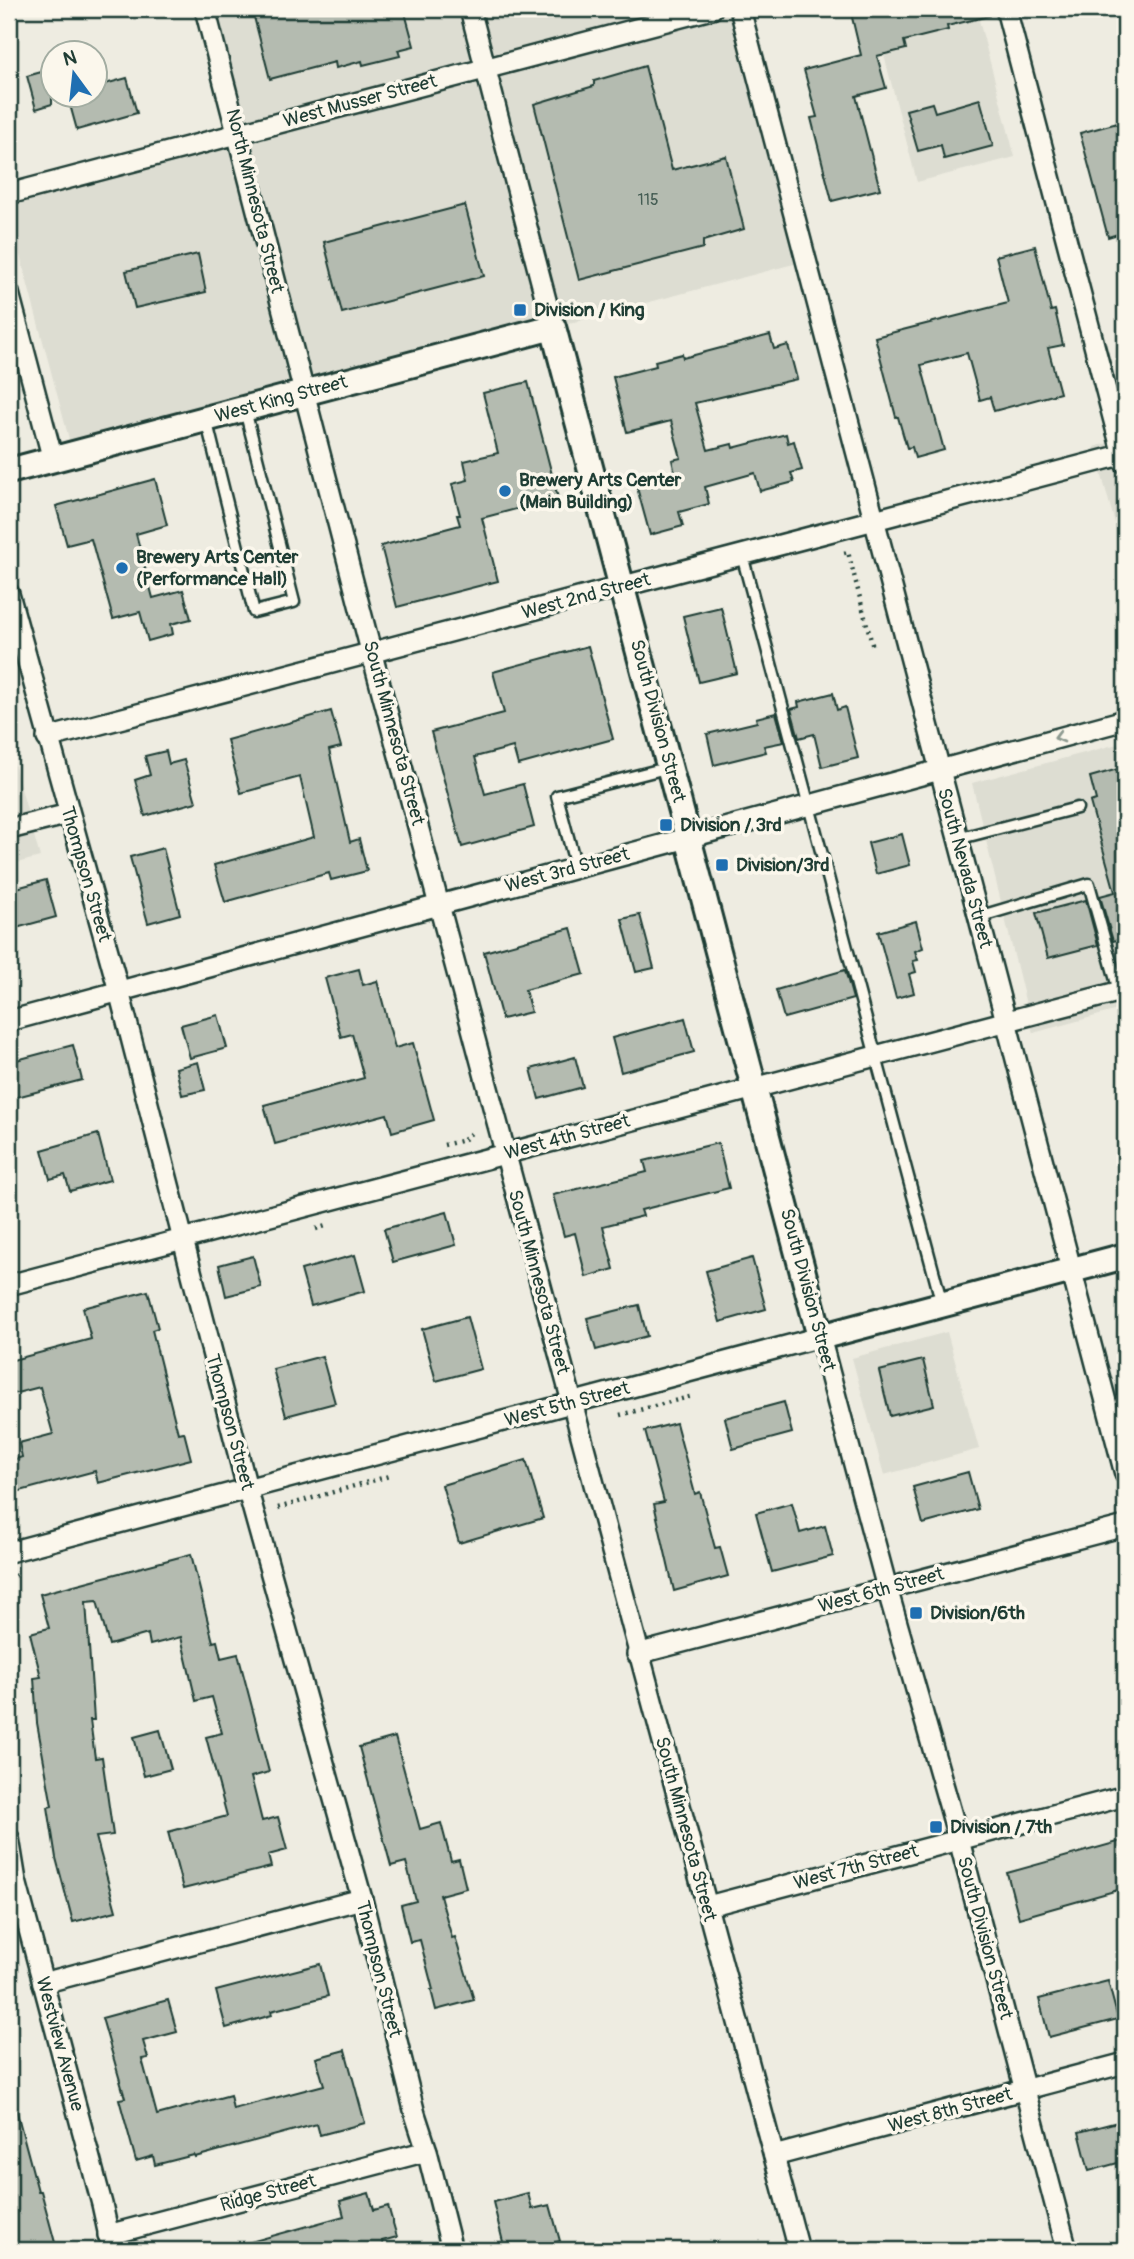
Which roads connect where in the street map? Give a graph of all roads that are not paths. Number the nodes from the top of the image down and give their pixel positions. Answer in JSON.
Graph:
{"nodes":[{"id":1,"x":205,"y":9,"type":"edge"},
{"id":2,"x":470,"y":9,"type":"edge"},
{"id":3,"x":712,"y":9,"type":"edge"},
{"id":4,"x":740,"y":9,"type":"edge"},
{"id":5,"x":1006,"y":9,"type":"edge"},
{"id":6,"x":486,"y":68,"type":"junction"},
{"id":7,"x":239,"y":133,"type":"junction"},
{"id":8,"x":9,"y":194,"type":"edge"},
{"id":9,"x":9,"y":293,"type":"edge"},
{"id":10,"x":553,"y":327,"type":"junction"},
{"id":11,"x":305,"y":393,"type":"junction"},
{"id":12,"x":245,"y":409,"type":"junction"},
{"id":13,"x":206,"y":419,"type":"junction"},
{"id":14,"x":1124,"y":457,"type":"edge"},
{"id":15,"x":52,"y":460,"type":"junction"},
{"id":16,"x":9,"y":471,"type":"edge"},
{"id":17,"x":874,"y":520,"type":"junction"},
{"id":18,"x":742,"y":555,"type":"junction"},
{"id":19,"x":622,"y":586,"type":"junction"},
{"id":20,"x":9,"y":594,"type":"edge"},
{"id":21,"x":372,"y":651,"type":"junction"},
{"id":22,"x":1125,"y":720,"type":"edge"},
{"id":23,"x":47,"y":738,"type":"junction"},
{"id":24,"x":671,"y":767,"type":"junction"},
{"id":25,"x":939,"y":770,"type":"junction"},
{"id":26,"x":810,"y":804,"type":"junction"},
{"id":27,"x":1077,"y":808,"type":"dead end"},
{"id":28,"x":69,"y":814,"type":"junction"},
{"id":29,"x":9,"y":829,"type":"edge"},
{"id":30,"x":689,"y":836,"type":"junction"},
{"id":31,"x":957,"y":839,"type":"junction"},
{"id":32,"x":576,"y":867,"type":"junction"},
{"id":33,"x":440,"y":904,"type":"junction"},
{"id":34,"x":978,"y":917,"type":"junction"},
{"id":35,"x":119,"y":991,"type":"junction"},
{"id":36,"x":1122,"y":991,"type":"edge"},
{"id":37,"x":9,"y":1021,"type":"edge"},
{"id":38,"x":1006,"y":1022,"type":"junction"},
{"id":39,"x":878,"y":1056,"type":"junction"},
{"id":40,"x":755,"y":1088,"type":"junction"},
{"id":41,"x":505,"y":1153,"type":"junction"},
{"id":42,"x":183,"y":1239,"type":"junction"},
{"id":43,"x":1125,"y":1256,"type":"edge"},
{"id":44,"x":1070,"y":1271,"type":"junction"},
{"id":45,"x":9,"y":1285,"type":"edge"},
{"id":46,"x":943,"y":1304,"type":"junction"},
{"id":47,"x":820,"y":1337,"type":"junction"},
{"id":48,"x":571,"y":1403,"type":"junction"},
{"id":49,"x":1125,"y":1474,"type":"edge"},
{"id":50,"x":247,"y":1488,"type":"junction"},
{"id":51,"x":1125,"y":1526,"type":"edge"},
{"id":52,"x":9,"y":1552,"type":"edge"},
{"id":53,"x":887,"y":1588,"type":"junction"},
{"id":54,"x":638,"y":1654,"type":"junction"},
{"id":55,"x":1125,"y":1796,"type":"edge"},
{"id":56,"x":9,"y":1838,"type":"edge"},
{"id":57,"x":959,"y":1840,"type":"junction"},
{"id":58,"x":11,"y":1865,"type":"edge"},
{"id":59,"x":362,"y":1899,"type":"junction"},
{"id":60,"x":708,"y":1906,"type":"junction"},
{"id":61,"x":43,"y":1983,"type":"junction"},
{"id":62,"x":1125,"y":2063,"type":"edge"},
{"id":63,"x":1025,"y":2090,"type":"junction"},
{"id":64,"x":427,"y":2151,"type":"junction"},
{"id":65,"x":774,"y":2156,"type":"junction"},
{"id":66,"x":110,"y":2243,"type":"edge"},
{"id":67,"x":452,"y":2250,"type":"edge"},
{"id":68,"x":799,"y":2250,"type":"edge"},
{"id":69,"x":1067,"y":2250,"type":"edge"}],
"edges":[{"from":1,"to":7,"type":"street","name":"North Minnesota Street"},
{"from":2,"to":6,"type":"street"},
{"from":3,"to":6,"type":"street","name":"West Musser Street"},
{"from":4,"to":17,"type":"street","name":"South Nevada Street"},
{"from":5,"to":14,"type":"street"},
{"from":6,"to":7,"type":"street","name":"West Musser Street"},
{"from":6,"to":10,"type":"street"},
{"from":7,"to":8,"type":"street","name":"West Musser Street"},
{"from":7,"to":11,"type":"street","name":"North Minnesota Street"},
{"from":9,"to":15,"type":"street"},
{"from":10,"to":11,"type":"street","name":"West King Street"},
{"from":10,"to":19,"type":"street","name":"South Division Street"},
{"from":11,"to":12,"type":"street","name":"West King Street"},
{"from":11,"to":21,"type":"street","name":"South Minnesota Street"},
{"from":12,"to":13,"type":"street","name":"West King Street"},
{"from":12,"to":13,"type":"lane"},
{"from":13,"to":15,"type":"street","name":"West King Street"},
{"from":14,"to":17,"type":"street","name":"West 2nd Street"},
{"from":15,"to":16,"type":"street","name":"West King Street"},
{"from":17,"to":18,"type":"street","name":"West 2nd Street"},
{"from":17,"to":25,"type":"street","name":"South Nevada Street"},
{"from":18,"to":19,"type":"street","name":"West 2nd Street"},
{"from":18,"to":26,"type":"lane"},
{"from":19,"to":21,"type":"street","name":"West 2nd Street"},
{"from":19,"to":24,"type":"street","name":"South Division Street"},
{"from":20,"to":23,"type":"street","name":"Thompson Street"},
{"from":21,"to":23,"type":"street","name":"West 2nd Street"},
{"from":21,"to":33,"type":"street","name":"South Minnesota Street"},
{"from":22,"to":25,"type":"street","name":"West 3rd Street","one_way":true},
{"from":23,"to":28,"type":"street","name":"Thompson Street"},
{"from":24,"to":30,"type":"street","name":"South Division Street"},
{"from":24,"to":32,"type":"lane"},
{"from":25,"to":26,"type":"street","name":"West 3rd Street"},
{"from":25,"to":31,"type":"street","name":"South Nevada Street"},
{"from":26,"to":30,"type":"street","name":"West 3rd Street"},
{"from":26,"to":39,"type":"lane"},
{"from":27,"to":31,"type":"lane"},
{"from":28,"to":29,"type":"street"},
{"from":28,"to":35,"type":"street","name":"Thompson Street"},
{"from":30,"to":32,"type":"street","name":"West 3rd Street"},
{"from":30,"to":40,"type":"street","name":"South Division Street"},
{"from":31,"to":34,"type":"street","name":"South Nevada Street"},
{"from":32,"to":33,"type":"street","name":"West 3rd Street"},
{"from":33,"to":35,"type":"street","name":"West 3rd Street"},
{"from":33,"to":41,"type":"street","name":"South Minnesota Street"},
{"from":34,"to":36,"type":"lane"},
{"from":34,"to":38,"type":"street","name":"South Nevada Street"},
{"from":35,"to":37,"type":"street","name":"West 3rd Street"},
{"from":35,"to":42,"type":"street","name":"Thompson Street"},
{"from":36,"to":38,"type":"street","name":"West 4th Street"},
{"from":38,"to":39,"type":"street","name":"West 4th Street"},
{"from":38,"to":44,"type":"street","name":"South Nevada Street"},
{"from":39,"to":40,"type":"street","name":"West 4th Street"},
{"from":39,"to":46,"type":"lane"},
{"from":40,"to":41,"type":"street","name":"West 4th Street"},
{"from":40,"to":47,"type":"street","name":"South Division Street"},
{"from":41,"to":42,"type":"street","name":"West 4th Street"},
{"from":41,"to":48,"type":"street","name":"South Minnesota Street"},
{"from":42,"to":45,"type":"street","name":"West 4th Street"},
{"from":42,"to":50,"type":"street","name":"Thompson Street"},
{"from":43,"to":44,"type":"street","name":"West 5th Street"},
{"from":44,"to":46,"type":"street","name":"West 5th Street"},
{"from":44,"to":49,"type":"street","name":"South Nevada Street"},
{"from":46,"to":47,"type":"street","name":"West 5th Street"},
{"from":47,"to":48,"type":"street","name":"West 5th Street"},
{"from":47,"to":53,"type":"street","name":"South Division Street"},
{"from":48,"to":50,"type":"street","name":"West 5th Street"},
{"from":48,"to":54,"type":"street","name":"South Minnesota Street"},
{"from":50,"to":52,"type":"street","name":"West 5th Street"},
{"from":50,"to":59,"type":"street","name":"Thompson Street"},
{"from":51,"to":53,"type":"street","name":"West 6th Street"},
{"from":53,"to":54,"type":"street","name":"West 6th Street"},
{"from":53,"to":57,"type":"street","name":"South Division Street"},
{"from":54,"to":60,"type":"street","name":"South Minnesota Street"},
{"from":55,"to":57,"type":"street","name":"West 7th Street"},
{"from":56,"to":58,"type":"street","name":"Westview Avenue"},
{"from":57,"to":60,"type":"street","name":"West 7th Street"},
{"from":57,"to":63,"type":"street","name":"South Division Street"},
{"from":58,"to":61,"type":"street","name":"Westview Avenue"},
{"from":59,"to":61,"type":"street"},
{"from":59,"to":64,"type":"street","name":"Thompson Street"},
{"from":60,"to":65,"type":"street","name":"South Minnesota Street"},
{"from":61,"to":66,"type":"street","name":"Westview Avenue"},
{"from":62,"to":63,"type":"street","name":"West 8th Street"},
{"from":63,"to":65,"type":"street","name":"West 8th Street"},
{"from":63,"to":69,"type":"street","name":"South Division Street"},
{"from":64,"to":66,"type":"street","name":"Ridge Street"},
{"from":64,"to":67,"type":"street","name":"Thompson Street"},
{"from":65,"to":68,"type":"street","name":"South Minnesota Street"}]}
